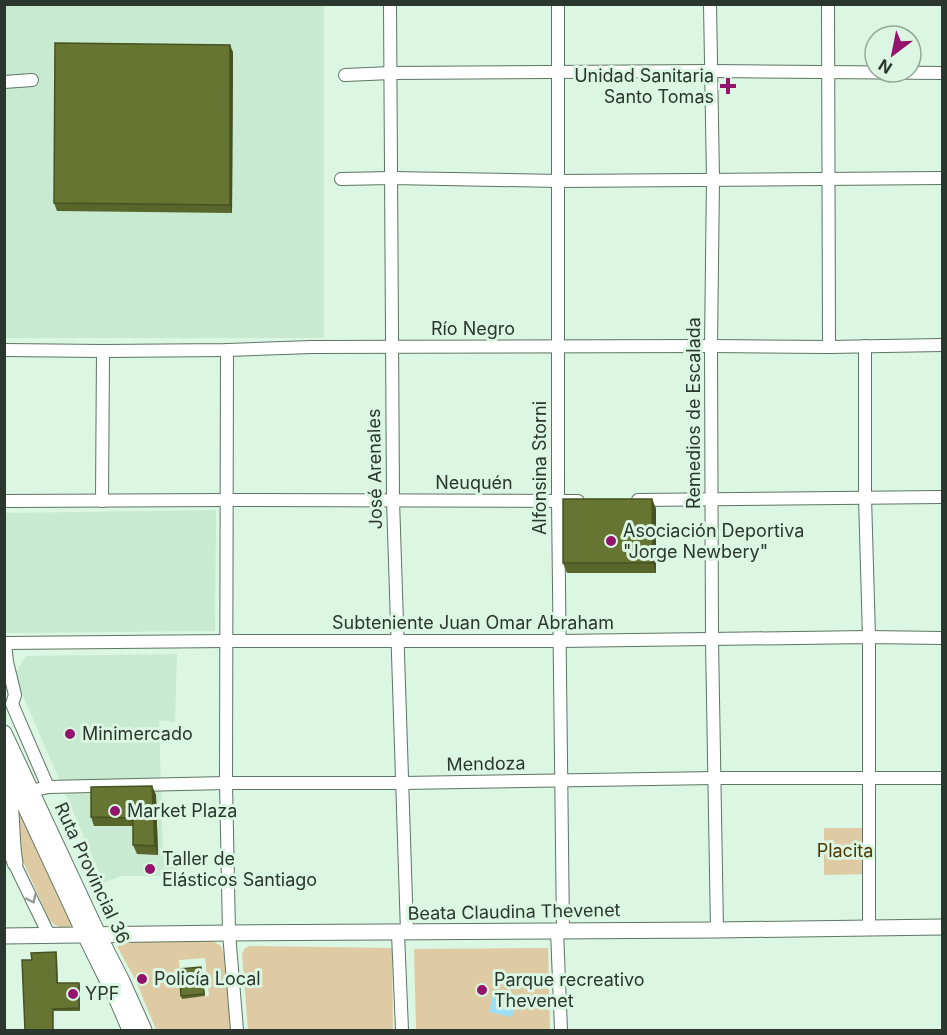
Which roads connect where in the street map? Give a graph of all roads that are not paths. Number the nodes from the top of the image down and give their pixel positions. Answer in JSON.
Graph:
{"nodes":[{"id":1,"x":390,"y":4,"type":"edge"},
{"id":2,"x":558,"y":4,"type":"edge"},
{"id":3,"x":710,"y":4,"type":"edge"},
{"id":4,"x":828,"y":4,"type":"edge"},
{"id":5,"x":711,"y":70,"type":"junction"},
{"id":6,"x":558,"y":71,"type":"junction"},
{"id":7,"x":391,"y":73,"type":"junction"},
{"id":8,"x":827,"y":73,"type":"junction"},
{"id":9,"x":942,"y":73,"type":"edge"},
{"id":10,"x":345,"y":75,"type":"dead end"},
{"id":11,"x":32,"y":80,"type":"dead end"},
{"id":12,"x":4,"y":82,"type":"edge"},
{"id":13,"x":391,"y":178,"type":"junction"},
{"id":14,"x":942,"y":178,"type":"edge"},
{"id":15,"x":341,"y":179,"type":"dead end"},
{"id":16,"x":713,"y":179,"type":"junction"},
{"id":17,"x":828,"y":179,"type":"junction"},
{"id":18,"x":559,"y":181,"type":"junction"},
{"id":19,"x":942,"y":345,"type":"edge"},
{"id":20,"x":558,"y":346,"type":"junction"},
{"id":21,"x":711,"y":346,"type":"junction"},
{"id":22,"x":865,"y":346,"type":"junction"},
{"id":23,"x":829,"y":347,"type":"junction"},
{"id":24,"x":393,"y":348,"type":"junction"},
{"id":25,"x":4,"y":350,"type":"edge"},
{"id":26,"x":227,"y":350,"type":"junction"},
{"id":27,"x":103,"y":351,"type":"junction"},
{"id":28,"x":942,"y":496,"type":"edge"},
{"id":29,"x":865,"y":497,"type":"junction"},
{"id":30,"x":712,"y":499,"type":"junction"},
{"id":31,"x":227,"y":500,"type":"junction"},
{"id":32,"x":393,"y":500,"type":"junction"},
{"id":33,"x":629,"y":500,"type":"edge"},
{"id":34,"x":4,"y":501,"type":"edge"},
{"id":35,"x":102,"y":501,"type":"junction"},
{"id":36,"x":558,"y":501,"type":"junction"},
{"id":37,"x":594,"y":501,"type":"edge"},
{"id":38,"x":869,"y":637,"type":"junction"},
{"id":39,"x":942,"y":638,"type":"edge"},
{"id":40,"x":712,"y":640,"type":"junction"},
{"id":41,"x":226,"y":641,"type":"junction"},
{"id":42,"x":560,"y":641,"type":"junction"},
{"id":43,"x":397,"y":642,"type":"junction"},
{"id":44,"x":5,"y":644,"type":"edge"},
{"id":45,"x":4,"y":733,"type":"edge"},
{"id":46,"x":4,"y":761,"type":"edge"},
{"id":47,"x":4,"y":777,"type":"edge"},
{"id":48,"x":868,"y":777,"type":"junction"},
{"id":49,"x":715,"y":778,"type":"junction"},
{"id":50,"x":942,"y":778,"type":"edge"},
{"id":51,"x":562,"y":781,"type":"junction"},
{"id":52,"x":226,"y":783,"type":"junction"},
{"id":53,"x":403,"y":783,"type":"junction"},
{"id":54,"x":48,"y":787,"type":"junction"},
{"id":55,"x":31,"y":791,"type":"junction"},
{"id":56,"x":4,"y":842,"type":"edge"},
{"id":57,"x":15,"y":863,"type":"junction"},
{"id":58,"x":869,"y":927,"type":"junction"},
{"id":59,"x":942,"y":927,"type":"edge"},
{"id":60,"x":717,"y":930,"type":"junction"},
{"id":61,"x":560,"y":931,"type":"junction"},
{"id":62,"x":229,"y":933,"type":"junction"},
{"id":63,"x":403,"y":933,"type":"junction"},
{"id":64,"x":92,"y":934,"type":"junction"},
{"id":65,"x":49,"y":935,"type":"junction"},
{"id":66,"x":4,"y":936,"type":"edge"},
{"id":67,"x":130,"y":1030,"type":"edge"},
{"id":68,"x":144,"y":1030,"type":"edge"},
{"id":69,"x":237,"y":1030,"type":"edge"},
{"id":70,"x":402,"y":1030,"type":"edge"},
{"id":71,"x":561,"y":1030,"type":"edge"}],
"edges":[{"from":1,"to":7,"type":"street","name":"José Arenales"},
{"from":2,"to":6,"type":"street","name":"Alfonsina Storni"},
{"from":3,"to":5,"type":"street","name":"Remedios de Escalada"},
{"from":4,"to":8,"type":"street"},
{"from":5,"to":6,"type":"street"},
{"from":5,"to":8,"type":"street"},
{"from":5,"to":16,"type":"street","name":"Remedios de Escalada"},
{"from":6,"to":7,"type":"street"},
{"from":6,"to":18,"type":"street","name":"Alfonsina Storni"},
{"from":7,"to":10,"type":"street"},
{"from":7,"to":13,"type":"street","name":"José Arenales"},
{"from":8,"to":9,"type":"street"},
{"from":8,"to":17,"type":"street"},
{"from":11,"to":12,"type":"street"},
{"from":13,"to":15,"type":"street"},
{"from":13,"to":18,"type":"street"},
{"from":13,"to":24,"type":"street","name":"José Arenales"},
{"from":14,"to":17,"type":"street"},
{"from":16,"to":17,"type":"street"},
{"from":16,"to":18,"type":"street"},
{"from":16,"to":21,"type":"street","name":"Remedios de Escalada"},
{"from":17,"to":23,"type":"street"},
{"from":18,"to":20,"type":"street","name":"Alfonsina Storni"},
{"from":19,"to":22,"type":"street","name":"Río Negro"},
{"from":20,"to":21,"type":"street","name":"Río Negro"},
{"from":20,"to":24,"type":"street","name":"Río Negro"},
{"from":20,"to":36,"type":"street","name":"Alfonsina Storni"},
{"from":21,"to":23,"type":"street","name":"Río Negro"},
{"from":21,"to":30,"type":"street","name":"Remedios de Escalada"},
{"from":22,"to":23,"type":"street","name":"Río Negro"},
{"from":22,"to":29,"type":"street"},
{"from":24,"to":26,"type":"street","name":"Río Negro"},
{"from":24,"to":32,"type":"street","name":"José Arenales"},
{"from":25,"to":27,"type":"street","name":"Río Negro"},
{"from":26,"to":27,"type":"street","name":"Río Negro"},
{"from":26,"to":31,"type":"street"},
{"from":27,"to":35,"type":"street"},
{"from":28,"to":29,"type":"street"},
{"from":29,"to":30,"type":"street"},
{"from":29,"to":38,"type":"street"},
{"from":30,"to":33,"type":"street"},
{"from":30,"to":40,"type":"street","name":"Remedios de Escalada"},
{"from":31,"to":32,"type":"street","name":"Neuquén"},
{"from":31,"to":35,"type":"street","name":"Neuquén"},
{"from":31,"to":41,"type":"street"},
{"from":32,"to":36,"type":"street","name":"Neuquén"},
{"from":32,"to":43,"type":"street","name":"José Arenales"},
{"from":34,"to":35,"type":"street","name":"Neuquén"},
{"from":36,"to":37,"type":"street","name":"Neuquén"},
{"from":36,"to":42,"type":"street","name":"Alfonsina Storni"},
{"from":38,"to":39,"type":"street","name":"Subteniente Juan Omar Abraham"},
{"from":38,"to":40,"type":"street","name":"Subteniente Juan Omar Abraham"},
{"from":38,"to":48,"type":"street"},
{"from":40,"to":42,"type":"street","name":"Subteniente Juan Omar Abraham"},
{"from":40,"to":49,"type":"street","name":"Remedios de Escalada"},
{"from":41,"to":43,"type":"street","name":"Subteniente Juan Omar Abraham"},
{"from":41,"to":44,"type":"street","name":"Subteniente Juan Omar Abraham"},
{"from":41,"to":52,"type":"street"},
{"from":42,"to":43,"type":"street","name":"Subteniente Juan Omar Abraham"},
{"from":42,"to":51,"type":"street","name":"Alfonsina Storni"},
{"from":43,"to":53,"type":"street","name":"José Arenales"},
{"from":44,"to":54,"type":"street"},
{"from":45,"to":55,"type":"main road","name":"Ruta Provincial 36"},
{"from":46,"to":64,"type":"main road","name":"Ruta Provincial 36"},
{"from":47,"to":57,"type":"main road"},
{"from":48,"to":49,"type":"street","name":"Mendoza"},
{"from":48,"to":50,"type":"street","name":"Mendoza"},
{"from":48,"to":58,"type":"street"},
{"from":49,"to":51,"type":"street","name":"Mendoza"},
{"from":49,"to":60,"type":"street","name":"Remedios de Escalada"},
{"from":51,"to":53,"type":"street","name":"Mendoza"},
{"from":51,"to":61,"type":"street","name":"Alfonsina Storni"},
{"from":52,"to":53,"type":"street","name":"Mendoza"},
{"from":52,"to":54,"type":"street","name":"Mendoza"},
{"from":52,"to":62,"type":"street"},
{"from":53,"to":63,"type":"street","name":"José Arenales"},
{"from":54,"to":55,"type":"street","name":"Mendoza"},
{"from":55,"to":64,"type":"main road","name":"Ruta Provincial 36"},
{"from":56,"to":57,"type":"street"},
{"from":57,"to":65,"type":"street","one_way":true},
{"from":58,"to":59,"type":"main road","name":"Beata Claudina Thevenet"},
{"from":58,"to":60,"type":"main road","name":"Beata Claudina Thevenet"},
{"from":60,"to":61,"type":"main road","name":"Beata Claudina Thevenet"},
{"from":61,"to":63,"type":"main road","name":"Beata Claudina Thevenet"},
{"from":61,"to":71,"type":"street","name":"Alfonsina Storni"},
{"from":62,"to":63,"type":"main road","name":"Beata Claudina Thevenet"},
{"from":62,"to":64,"type":"main road","name":"Beata Claudina Thevenet"},
{"from":62,"to":69,"type":"street"},
{"from":63,"to":70,"type":"street","name":"José Arenales"},
{"from":64,"to":65,"type":"main road","name":"Beata Claudina Thevenet"},
{"from":64,"to":67,"type":"main road","name":"Ruta Provincial 36"},
{"from":64,"to":68,"type":"main road","name":"Ruta Provincial 36"},
{"from":65,"to":66,"type":"main road","name":"Beata Claudina Thevenet"}]}
